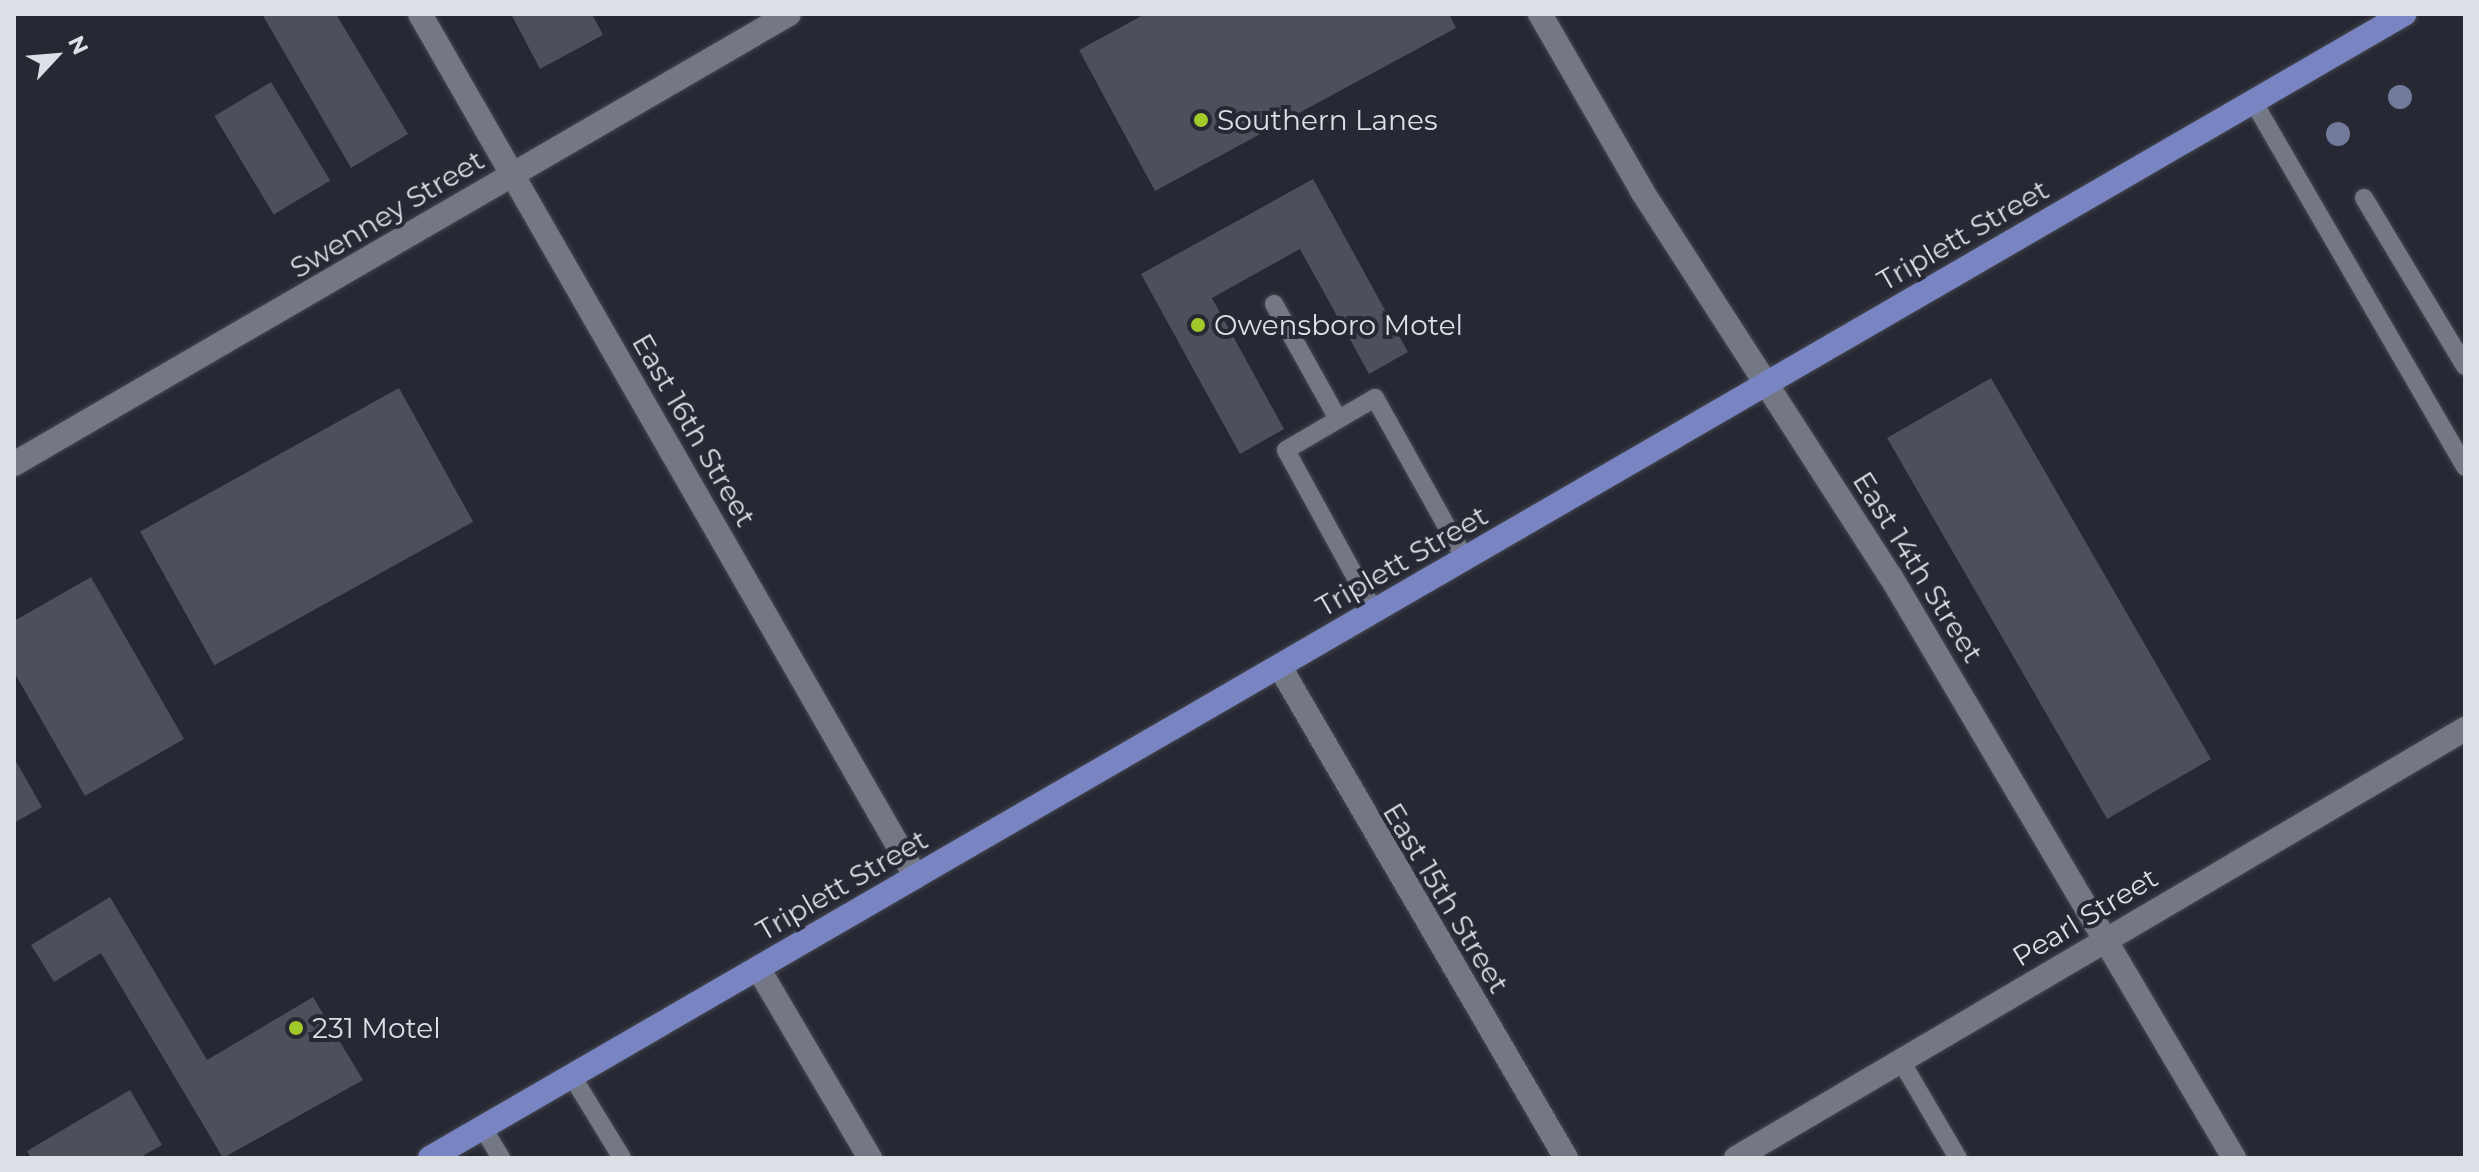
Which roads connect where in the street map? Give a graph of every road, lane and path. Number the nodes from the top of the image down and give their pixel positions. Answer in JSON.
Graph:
{"nodes":[{"id":1,"x":420,"y":14,"type":"edge"},
{"id":2,"x":789,"y":14,"type":"edge"},
{"id":3,"x":1540,"y":14,"type":"edge"},
{"id":4,"x":2404,"y":14,"type":"edge"},
{"id":5,"x":2253,"y":101,"type":"junction"},
{"id":6,"x":512,"y":175,"type":"junction"},
{"id":7,"x":2364,"y":198,"type":"dead end"},
{"id":8,"x":1274,"y":304,"type":"dead end"},
{"id":9,"x":2465,"y":366,"type":"edge"},
{"id":10,"x":1767,"y":383,"type":"junction"},
{"id":11,"x":1338,"y":419,"type":"junction"},
{"id":12,"x":14,"y":464,"type":"edge"},
{"id":13,"x":2465,"y":467,"type":"edge"},
{"id":14,"x":1465,"y":559,"type":"junction"},
{"id":15,"x":1374,"y":611,"type":"junction"},
{"id":16,"x":1280,"y":667,"type":"junction"},
{"id":17,"x":2465,"y":729,"type":"edge"},
{"id":18,"x":916,"y":877,"type":"junction"},
{"id":19,"x":2105,"y":940,"type":"junction"},
{"id":20,"x":758,"y":968,"type":"junction"},
{"id":21,"x":1901,"y":1061,"type":"junction"},
{"id":22,"x":572,"y":1076,"type":"junction"},
{"id":23,"x":483,"y":1128,"type":"junction"},
{"id":24,"x":430,"y":1158,"type":"edge"},
{"id":25,"x":501,"y":1158,"type":"edge"},
{"id":26,"x":622,"y":1158,"type":"edge"},
{"id":27,"x":870,"y":1158,"type":"edge"},
{"id":28,"x":1566,"y":1158,"type":"edge"},
{"id":29,"x":1736,"y":1158,"type":"edge"},
{"id":30,"x":1958,"y":1158,"type":"edge"},
{"id":31,"x":2234,"y":1158,"type":"edge"}],
"edges":[{"from":1,"to":6,"type":"street","name":"East 16th Street"},
{"from":2,"to":6,"type":"street","name":"Swenney Street"},
{"from":3,"to":10,"type":"street","name":"East 14th Street"},
{"from":4,"to":5,"type":"main road","name":"Triplett Street"},
{"from":5,"to":10,"type":"main road","name":"Triplett Street"},
{"from":5,"to":13,"type":"lane"},
{"from":6,"to":12,"type":"street","name":"Swenney Street"},
{"from":6,"to":18,"type":"street","name":"East 16th Street"},
{"from":7,"to":9,"type":"lane"},
{"from":8,"to":11,"type":"lane"},
{"from":10,"to":14,"type":"main road","name":"Triplett Street"},
{"from":10,"to":19,"type":"street","name":"East 14th Street"},
{"from":11,"to":14,"type":"lane"},
{"from":11,"to":15,"type":"lane"},
{"from":14,"to":15,"type":"main road","name":"Triplett Street"},
{"from":15,"to":16,"type":"main road","name":"Triplett Street"},
{"from":16,"to":18,"type":"main road","name":"Triplett Street"},
{"from":16,"to":28,"type":"street","name":"East 15th Street"},
{"from":17,"to":19,"type":"street","name":"Pearl Street"},
{"from":18,"to":20,"type":"main road","name":"Triplett Street"},
{"from":19,"to":21,"type":"street","name":"Pearl Street"},
{"from":19,"to":31,"type":"street","name":"East 14th Street"},
{"from":20,"to":22,"type":"main road","name":"Triplett Street"},
{"from":20,"to":27,"type":"street"},
{"from":21,"to":29,"type":"street","name":"Pearl Street"},
{"from":21,"to":30,"type":"lane"},
{"from":22,"to":23,"type":"main road","name":"Triplett Street"},
{"from":22,"to":26,"type":"lane"},
{"from":23,"to":24,"type":"main road","name":"Triplett Street"},
{"from":23,"to":25,"type":"lane"}]}
